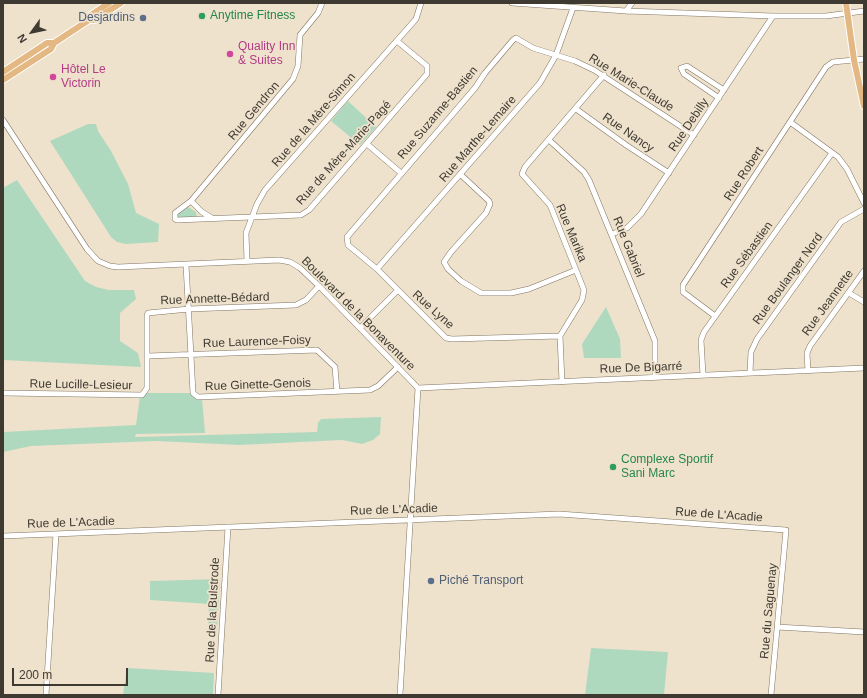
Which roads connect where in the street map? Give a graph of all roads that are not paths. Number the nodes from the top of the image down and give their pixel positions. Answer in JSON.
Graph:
{"nodes":[{"id":1,"x":108,"y":3,"type":"edge"},
{"id":2,"x":121,"y":3,"type":"edge"},
{"id":3,"x":322,"y":3,"type":"edge"},
{"id":4,"x":421,"y":3,"type":"edge"},
{"id":5,"x":512,"y":3,"type":"edge"},
{"id":6,"x":632,"y":3,"type":"edge"},
{"id":7,"x":846,"y":3,"type":"edge"},
{"id":8,"x":573,"y":8,"type":"junction"},
{"id":9,"x":626,"y":11,"type":"junction"},
{"id":10,"x":864,"y":11,"type":"edge"},
{"id":11,"x":847,"y":14,"type":"junction"},
{"id":12,"x":773,"y":16,"type":"junction"},
{"id":13,"x":89,"y":20,"type":"junction"},
{"id":14,"x":396,"y":41,"type":"junction"},
{"id":15,"x":54,"y":43,"type":"junction"},
{"id":16,"x":556,"y":55,"type":"junction"},
{"id":17,"x":864,"y":59,"type":"edge"},
{"id":18,"x":854,"y":60,"type":"junction"},
{"id":19,"x":3,"y":72,"type":"edge"},
{"id":20,"x":604,"y":75,"type":"junction"},
{"id":21,"x":3,"y":80,"type":"edge"},
{"id":22,"x":724,"y":90,"type":"junction"},
{"id":23,"x":719,"y":98,"type":"junction"},
{"id":24,"x":864,"y":106,"type":"edge"},
{"id":25,"x":576,"y":109,"type":"junction"},
{"id":26,"x":3,"y":120,"type":"edge"},
{"id":27,"x":790,"y":122,"type":"junction"},
{"id":28,"x":694,"y":135,"type":"junction"},
{"id":29,"x":549,"y":140,"type":"junction"},
{"id":30,"x":367,"y":144,"type":"junction"},
{"id":31,"x":832,"y":153,"type":"junction"},
{"id":32,"x":401,"y":173,"type":"junction"},
{"id":33,"x":669,"y":173,"type":"junction"},
{"id":34,"x":460,"y":174,"type":"junction"},
{"id":35,"x":191,"y":201,"type":"junction"},
{"id":36,"x":864,"y":203,"type":"edge"},
{"id":37,"x":864,"y":209,"type":"edge"},
{"id":38,"x":251,"y":217,"type":"junction"},
{"id":39,"x":213,"y":219,"type":"junction"},
{"id":40,"x":348,"y":234,"type":"joint"},
{"id":41,"x":612,"y":234,"type":"junction"},
{"id":42,"x":247,"y":261,"type":"junction"},
{"id":43,"x":186,"y":265,"type":"junction"},
{"id":44,"x":376,"y":269,"type":"junction"},
{"id":45,"x":576,"y":270,"type":"junction"},
{"id":46,"x":864,"y":271,"type":"edge"},
{"id":47,"x":319,"y":286,"type":"junction"},
{"id":48,"x":397,"y":291,"type":"junction"},
{"id":49,"x":849,"y":293,"type":"junction"},
{"id":50,"x":864,"y":302,"type":"edge"},
{"id":51,"x":189,"y":309,"type":"junction"},
{"id":52,"x":715,"y":316,"type":"junction"},
{"id":53,"x":360,"y":328,"type":"junction"},
{"id":54,"x":560,"y":336,"type":"junction"},
{"id":55,"x":191,"y":354,"type":"junction"},
{"id":56,"x":148,"y":356,"type":"junction"},
{"id":57,"x":398,"y":367,"type":"junction"},
{"id":58,"x":864,"y":368,"type":"edge"},
{"id":59,"x":808,"y":371,"type":"junction"},
{"id":60,"x":750,"y":373,"type":"junction"},
{"id":61,"x":703,"y":375,"type":"junction"},
{"id":62,"x":655,"y":377,"type":"junction"},
{"id":63,"x":562,"y":382,"type":"junction"},
{"id":64,"x":418,"y":388,"type":"junction"},
{"id":65,"x":337,"y":392,"type":"junction"},
{"id":66,"x":3,"y":393,"type":"edge"},
{"id":67,"x":411,"y":519,"type":"junction"},
{"id":68,"x":228,"y":527,"type":"junction"},
{"id":69,"x":786,"y":530,"type":"joint"},
{"id":70,"x":56,"y":534,"type":"junction"},
{"id":71,"x":3,"y":536,"type":"edge"},
{"id":72,"x":777,"y":627,"type":"junction"},
{"id":73,"x":864,"y":632,"type":"edge"},
{"id":74,"x":46,"y":695,"type":"edge"},
{"id":75,"x":218,"y":695,"type":"edge"},
{"id":76,"x":400,"y":695,"type":"edge"},
{"id":77,"x":771,"y":695,"type":"edge"}],
"edges":[{"from":1,"to":13,"type":"main road"},
{"from":2,"to":13,"type":"main road"},
{"from":3,"to":35,"type":"street","name":"Rue Gendron"},
{"from":4,"to":14,"type":"street","name":"Rue de la Mère-Simon"},
{"from":5,"to":8,"type":"street"},
{"from":6,"to":9,"type":"street"},
{"from":7,"to":11,"type":"main road"},
{"from":8,"to":9,"type":"street"},
{"from":8,"to":16,"type":"street","name":"Rue Marthe-Lemaire"},
{"from":9,"to":12,"type":"street"},
{"from":10,"to":11,"type":"street"},
{"from":11,"to":12,"type":"street"},
{"from":11,"to":18,"type":"main road"},
{"from":12,"to":22,"type":"street","name":"Rue Debilly"},
{"from":13,"to":15,"type":"main road"},
{"from":14,"to":30,"type":"street","name":"Rue de Mère-Marie-Pagé"},
{"from":14,"to":38,"type":"street","name":"Rue de la Mère-Simon"},
{"from":15,"to":19,"type":"main road"},
{"from":15,"to":21,"type":"main road"},
{"from":16,"to":20,"type":"street","name":"Rue Marie-Claude"},
{"from":16,"to":32,"type":"street","name":"Rue Suzanne-Bastien"},
{"from":16,"to":34,"type":"street","name":"Rue Marthe-Lemaire"},
{"from":17,"to":18,"type":"street","name":"Rue Robert"},
{"from":18,"to":24,"type":"main road"},
{"from":18,"to":27,"type":"street","name":"Rue Robert"},
{"from":20,"to":25,"type":"street","name":"Rue Marika"},
{"from":20,"to":28,"type":"street","name":"Rue Marie-Claude"},
{"from":22,"to":23,"type":"street","name":"Rue Debilly"},
{"from":22,"to":23,"type":"street"},
{"from":23,"to":28,"type":"street","name":"Rue Debilly"},
{"from":25,"to":29,"type":"street","name":"Rue Marika"},
{"from":25,"to":33,"type":"street","name":"Rue Nancy"},
{"from":26,"to":43,"type":"street","name":"Boulevard de la Bonaventure"},
{"from":27,"to":31,"type":"street"},
{"from":27,"to":52,"type":"street","name":"Rue Robert"},
{"from":28,"to":33,"type":"street","name":"Rue Debilly"},
{"from":29,"to":41,"type":"street","name":"Rue Gabriel"},
{"from":29,"to":45,"type":"street","name":"Rue Marika"},
{"from":30,"to":32,"type":"street"},
{"from":30,"to":38,"type":"street","name":"Rue de Mère-Marie-Pagé"},
{"from":31,"to":36,"type":"street"},
{"from":31,"to":52,"type":"street","name":"Rue Sébastien"},
{"from":32,"to":40,"type":"street","name":"Rue Suzanne-Bastien"},
{"from":33,"to":41,"type":"street","name":"Rue Debilly"},
{"from":34,"to":44,"type":"street","name":"Rue Marthe-Lemaire"},
{"from":34,"to":45,"type":"street"},
{"from":35,"to":39,"type":"street"},
{"from":35,"to":39,"type":"street","name":"Rue de Mère-Marie-Pagé"},
{"from":37,"to":60,"type":"street","name":"Rue Boulanger Nord"},
{"from":38,"to":39,"type":"street","name":"Rue de Mère-Marie-Pagé"},
{"from":38,"to":42,"type":"street","name":"Rue de la Mère-Simon"},
{"from":40,"to":44,"type":"street","name":"Rue Lyne"},
{"from":41,"to":62,"type":"street","name":"Rue Gabriel"},
{"from":42,"to":43,"type":"street","name":"Boulevard de la Bonaventure"},
{"from":42,"to":47,"type":"street","name":"Boulevard de la Bonaventure"},
{"from":43,"to":51,"type":"street","name":"Rue Ginette-Genois"},
{"from":44,"to":48,"type":"street","name":"Rue Lyne"},
{"from":45,"to":54,"type":"street","name":"Rue Marika"},
{"from":46,"to":49,"type":"street","name":"Rue Jeannette"},
{"from":47,"to":51,"type":"street","name":"Rue Annette-Bédard"},
{"from":47,"to":53,"type":"street","name":"Boulevard de la Bonaventure"},
{"from":48,"to":53,"type":"street"},
{"from":48,"to":54,"type":"street","name":"Rue Lyne"},
{"from":49,"to":50,"type":"street"},
{"from":49,"to":59,"type":"street","name":"Rue Jeannette"},
{"from":51,"to":55,"type":"street","name":"Rue Ginette-Genois"},
{"from":51,"to":56,"type":"street","name":"Rue Annette-Bédard"},
{"from":52,"to":61,"type":"street","name":"Rue Sébastien"},
{"from":53,"to":57,"type":"street","name":"Boulevard de la Bonaventure"},
{"from":54,"to":63,"type":"street"},
{"from":55,"to":56,"type":"street","name":"Rue Laurence-Foisy"},
{"from":55,"to":65,"type":"street","name":"Rue Laurence-Foisy"},
{"from":55,"to":65,"type":"street","name":"Rue Ginette-Genois"},
{"from":56,"to":66,"type":"street","name":"Rue Lucille-Lesieur"},
{"from":57,"to":64,"type":"street","name":"Boulevard de la Bonaventure"},
{"from":57,"to":65,"type":"street","name":"Rue Ginette-Genois"},
{"from":58,"to":59,"type":"street","name":"Rue De Bigarré"},
{"from":59,"to":60,"type":"street","name":"Rue De Bigarré"},
{"from":60,"to":61,"type":"street","name":"Rue De Bigarré"},
{"from":61,"to":62,"type":"street","name":"Rue De Bigarré"},
{"from":62,"to":63,"type":"street","name":"Rue De Bigarré"},
{"from":63,"to":64,"type":"street","name":"Rue De Bigarré"},
{"from":64,"to":67,"type":"street","name":"Boulevard de la Bonaventure"},
{"from":67,"to":68,"type":"street","name":"Rue de L'Acadie"},
{"from":67,"to":69,"type":"street","name":"Rue de L'Acadie"},
{"from":67,"to":76,"type":"street","name":"Boulevard de la Bonaventure"},
{"from":68,"to":70,"type":"street","name":"Rue de L'Acadie"},
{"from":68,"to":75,"type":"street","name":"Rue de la Bulstrode"},
{"from":69,"to":72,"type":"street","name":"Rue du Saguenay"},
{"from":70,"to":71,"type":"street","name":"Rue de L'Acadie"},
{"from":70,"to":74,"type":"street"},
{"from":72,"to":73,"type":"street"},
{"from":72,"to":77,"type":"street","name":"Rue du Saguenay"}]}
